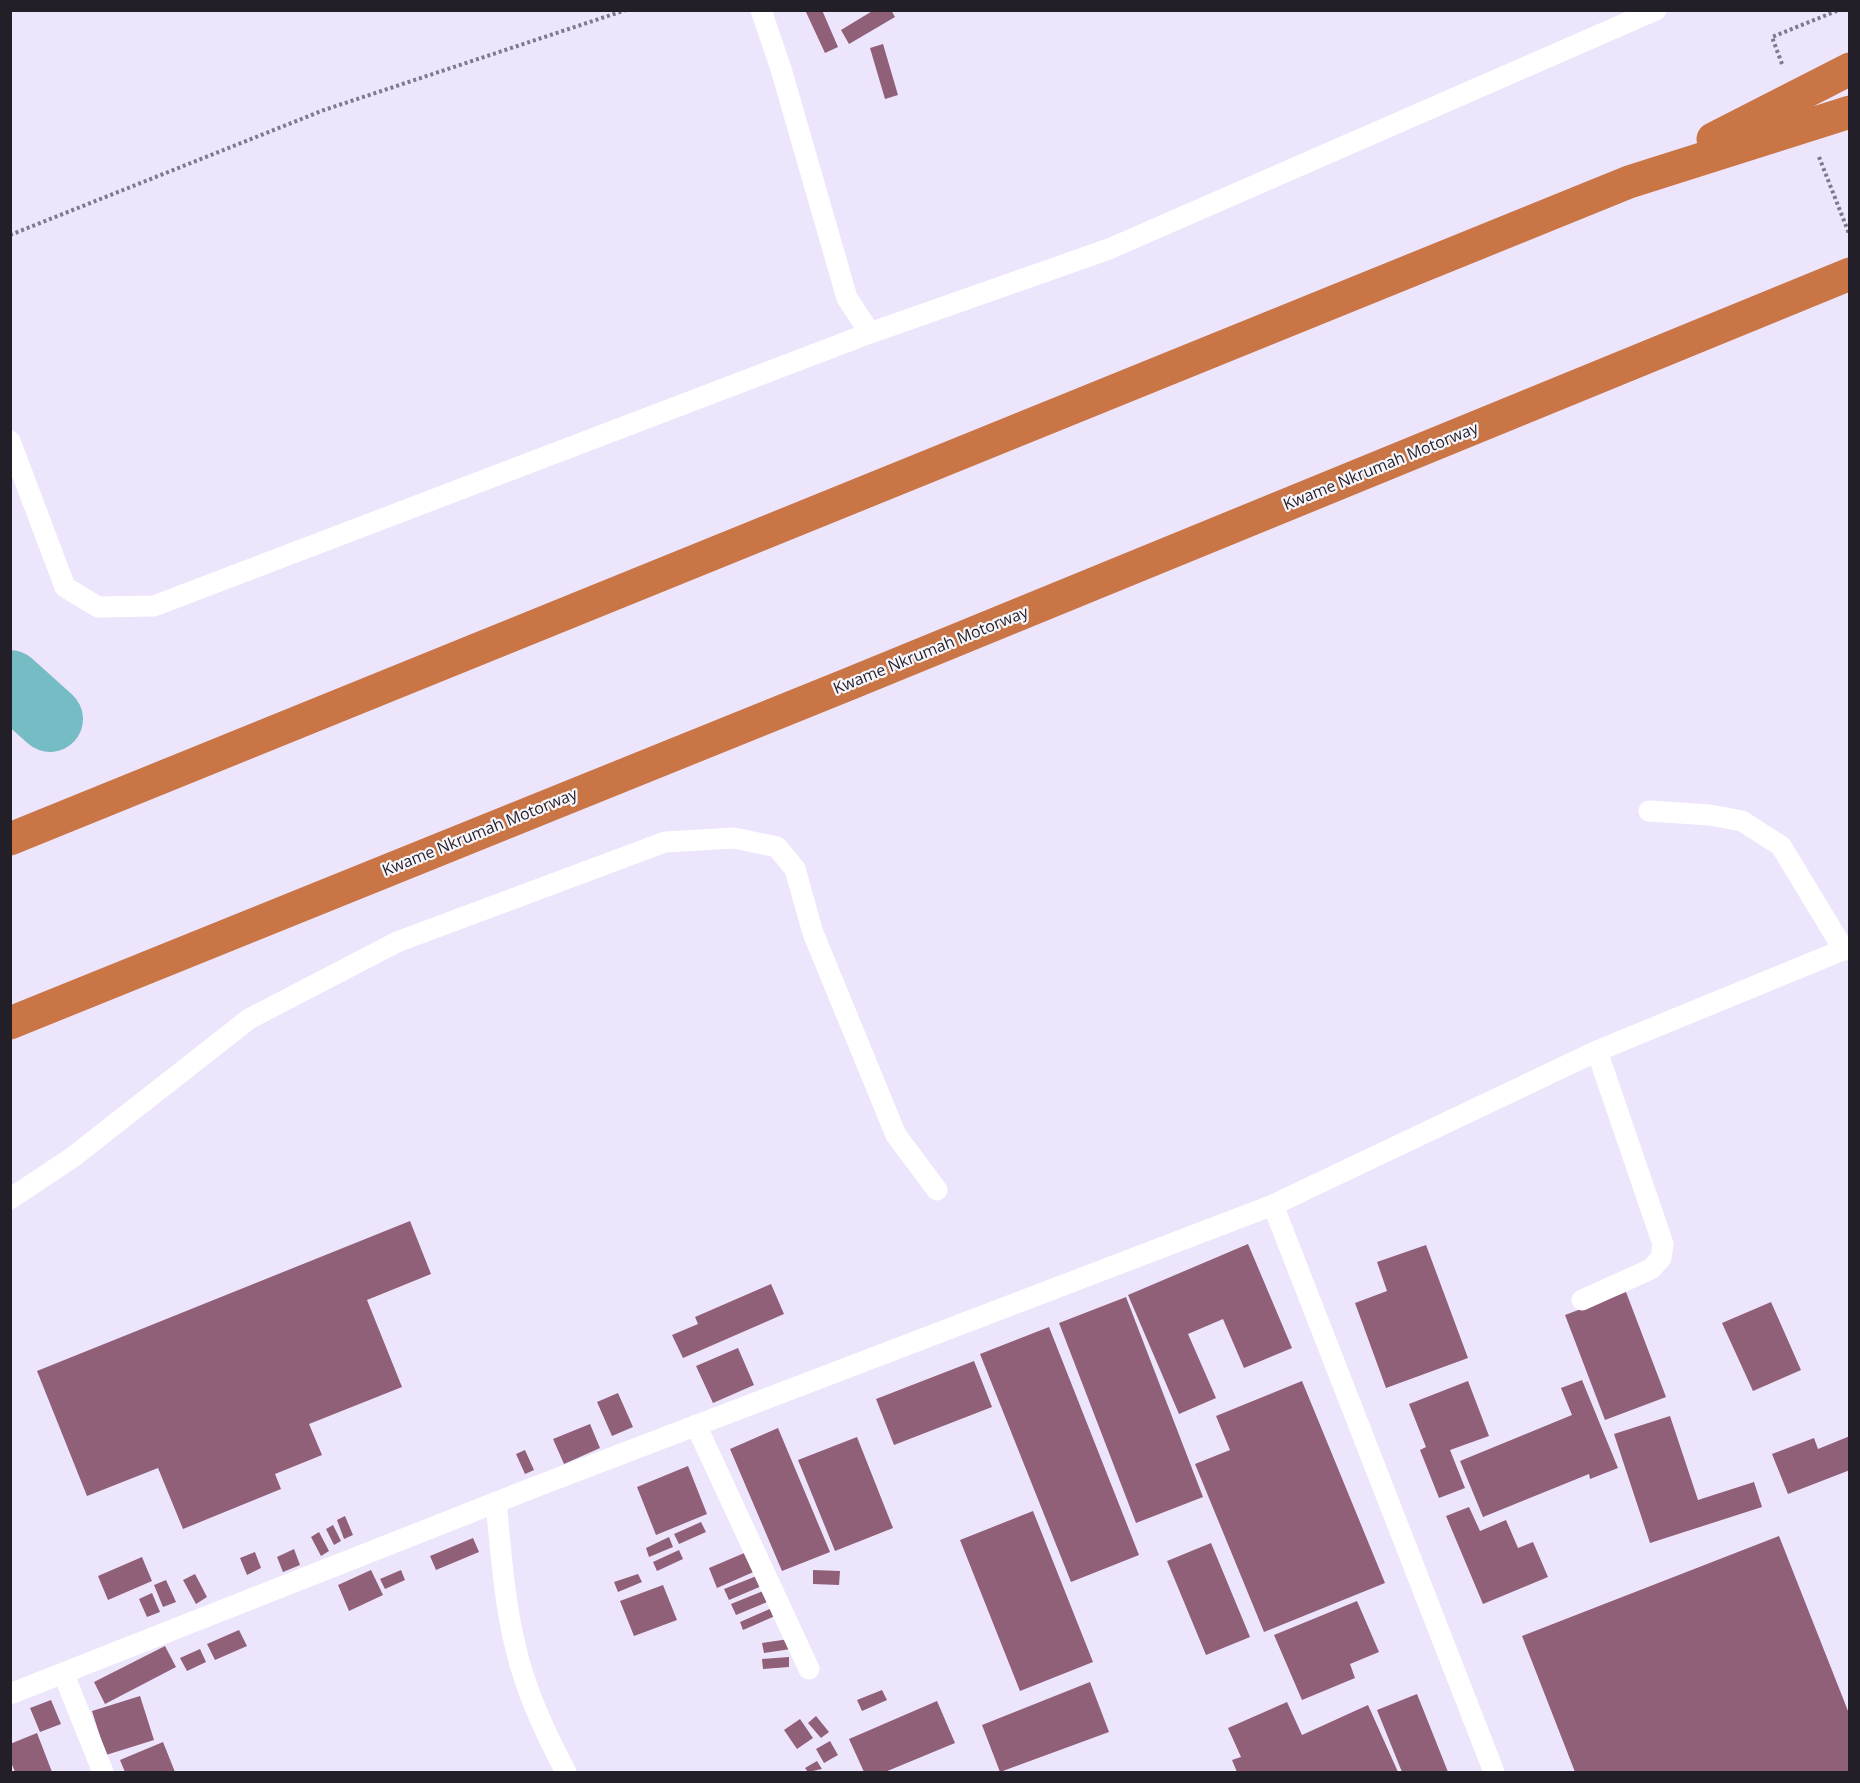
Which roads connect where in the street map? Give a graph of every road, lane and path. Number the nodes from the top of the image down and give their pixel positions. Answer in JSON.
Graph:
{"nodes":[{"id":1,"x":626,"y":10,"type":"edge"},
{"id":2,"x":761,"y":10,"type":"edge"},
{"id":3,"x":1656,"y":10,"type":"edge"},
{"id":4,"x":1839,"y":10,"type":"edge"},
{"id":5,"x":1772,"y":37,"type":"dead end"},
{"id":6,"x":1850,"y":69,"type":"edge"},
{"id":7,"x":1850,"y":112,"type":"edge"},
{"id":8,"x":1629,"y":182,"type":"junction"},
{"id":9,"x":10,"y":235,"type":"edge"},
{"id":10,"x":1850,"y":274,"type":"edge"},
{"id":11,"x":1850,"y":280,"type":"edge"},
{"id":12,"x":1812,"y":290,"type":"junction"},
{"id":13,"x":870,"y":333,"type":"junction"},
{"id":14,"x":10,"y":441,"type":"edge"},
{"id":15,"x":1649,"y":812,"type":"dead end"},
{"id":16,"x":10,"y":839,"type":"edge"},
{"id":17,"x":1847,"y":948,"type":"edge"},
{"id":18,"x":10,"y":1023,"type":"edge"},
{"id":19,"x":1597,"y":1051,"type":"junction"},
{"id":20,"x":937,"y":1190,"type":"dead end"},
{"id":21,"x":10,"y":1199,"type":"edge"},
{"id":22,"x":1273,"y":1205,"type":"junction"},
{"id":23,"x":1582,"y":1300,"type":"dead end"},
{"id":24,"x":696,"y":1425,"type":"junction"},
{"id":25,"x":496,"y":1502,"type":"junction"},
{"id":26,"x":809,"y":1669,"type":"dead end"},
{"id":27,"x":64,"y":1675,"type":"junction"},
{"id":28,"x":10,"y":1694,"type":"edge"},
{"id":29,"x":104,"y":1773,"type":"edge"},
{"id":30,"x":566,"y":1773,"type":"edge"},
{"id":31,"x":1494,"y":1773,"type":"edge"}],
"edges":[{"from":1,"to":9,"type":"path"},
{"from":2,"to":13,"type":"lane"},
{"from":3,"to":13,"type":"lane"},
{"from":4,"to":5,"type":"path"},
{"from":6,"to":8,"type":"highway"},
{"from":7,"to":8,"type":"highway"},
{"from":8,"to":16,"type":"highway"},
{"from":10,"to":12,"type":"highway","name":"Kwame Nkrumah Motorway"},
{"from":11,"to":12,"type":"highway"},
{"from":12,"to":18,"type":"highway","name":"Kwame Nkrumah Motorway"},
{"from":13,"to":14,"type":"lane"},
{"from":15,"to":17,"type":"lane"},
{"from":17,"to":19,"type":"lane"},
{"from":19,"to":22,"type":"lane"},
{"from":19,"to":23,"type":"lane"},
{"from":20,"to":21,"type":"lane"},
{"from":22,"to":24,"type":"lane"},
{"from":22,"to":31,"type":"lane"},
{"from":24,"to":25,"type":"lane"},
{"from":24,"to":26,"type":"lane"},
{"from":25,"to":27,"type":"lane"},
{"from":25,"to":30,"type":"lane"},
{"from":27,"to":28,"type":"lane"},
{"from":27,"to":29,"type":"lane"}]}
